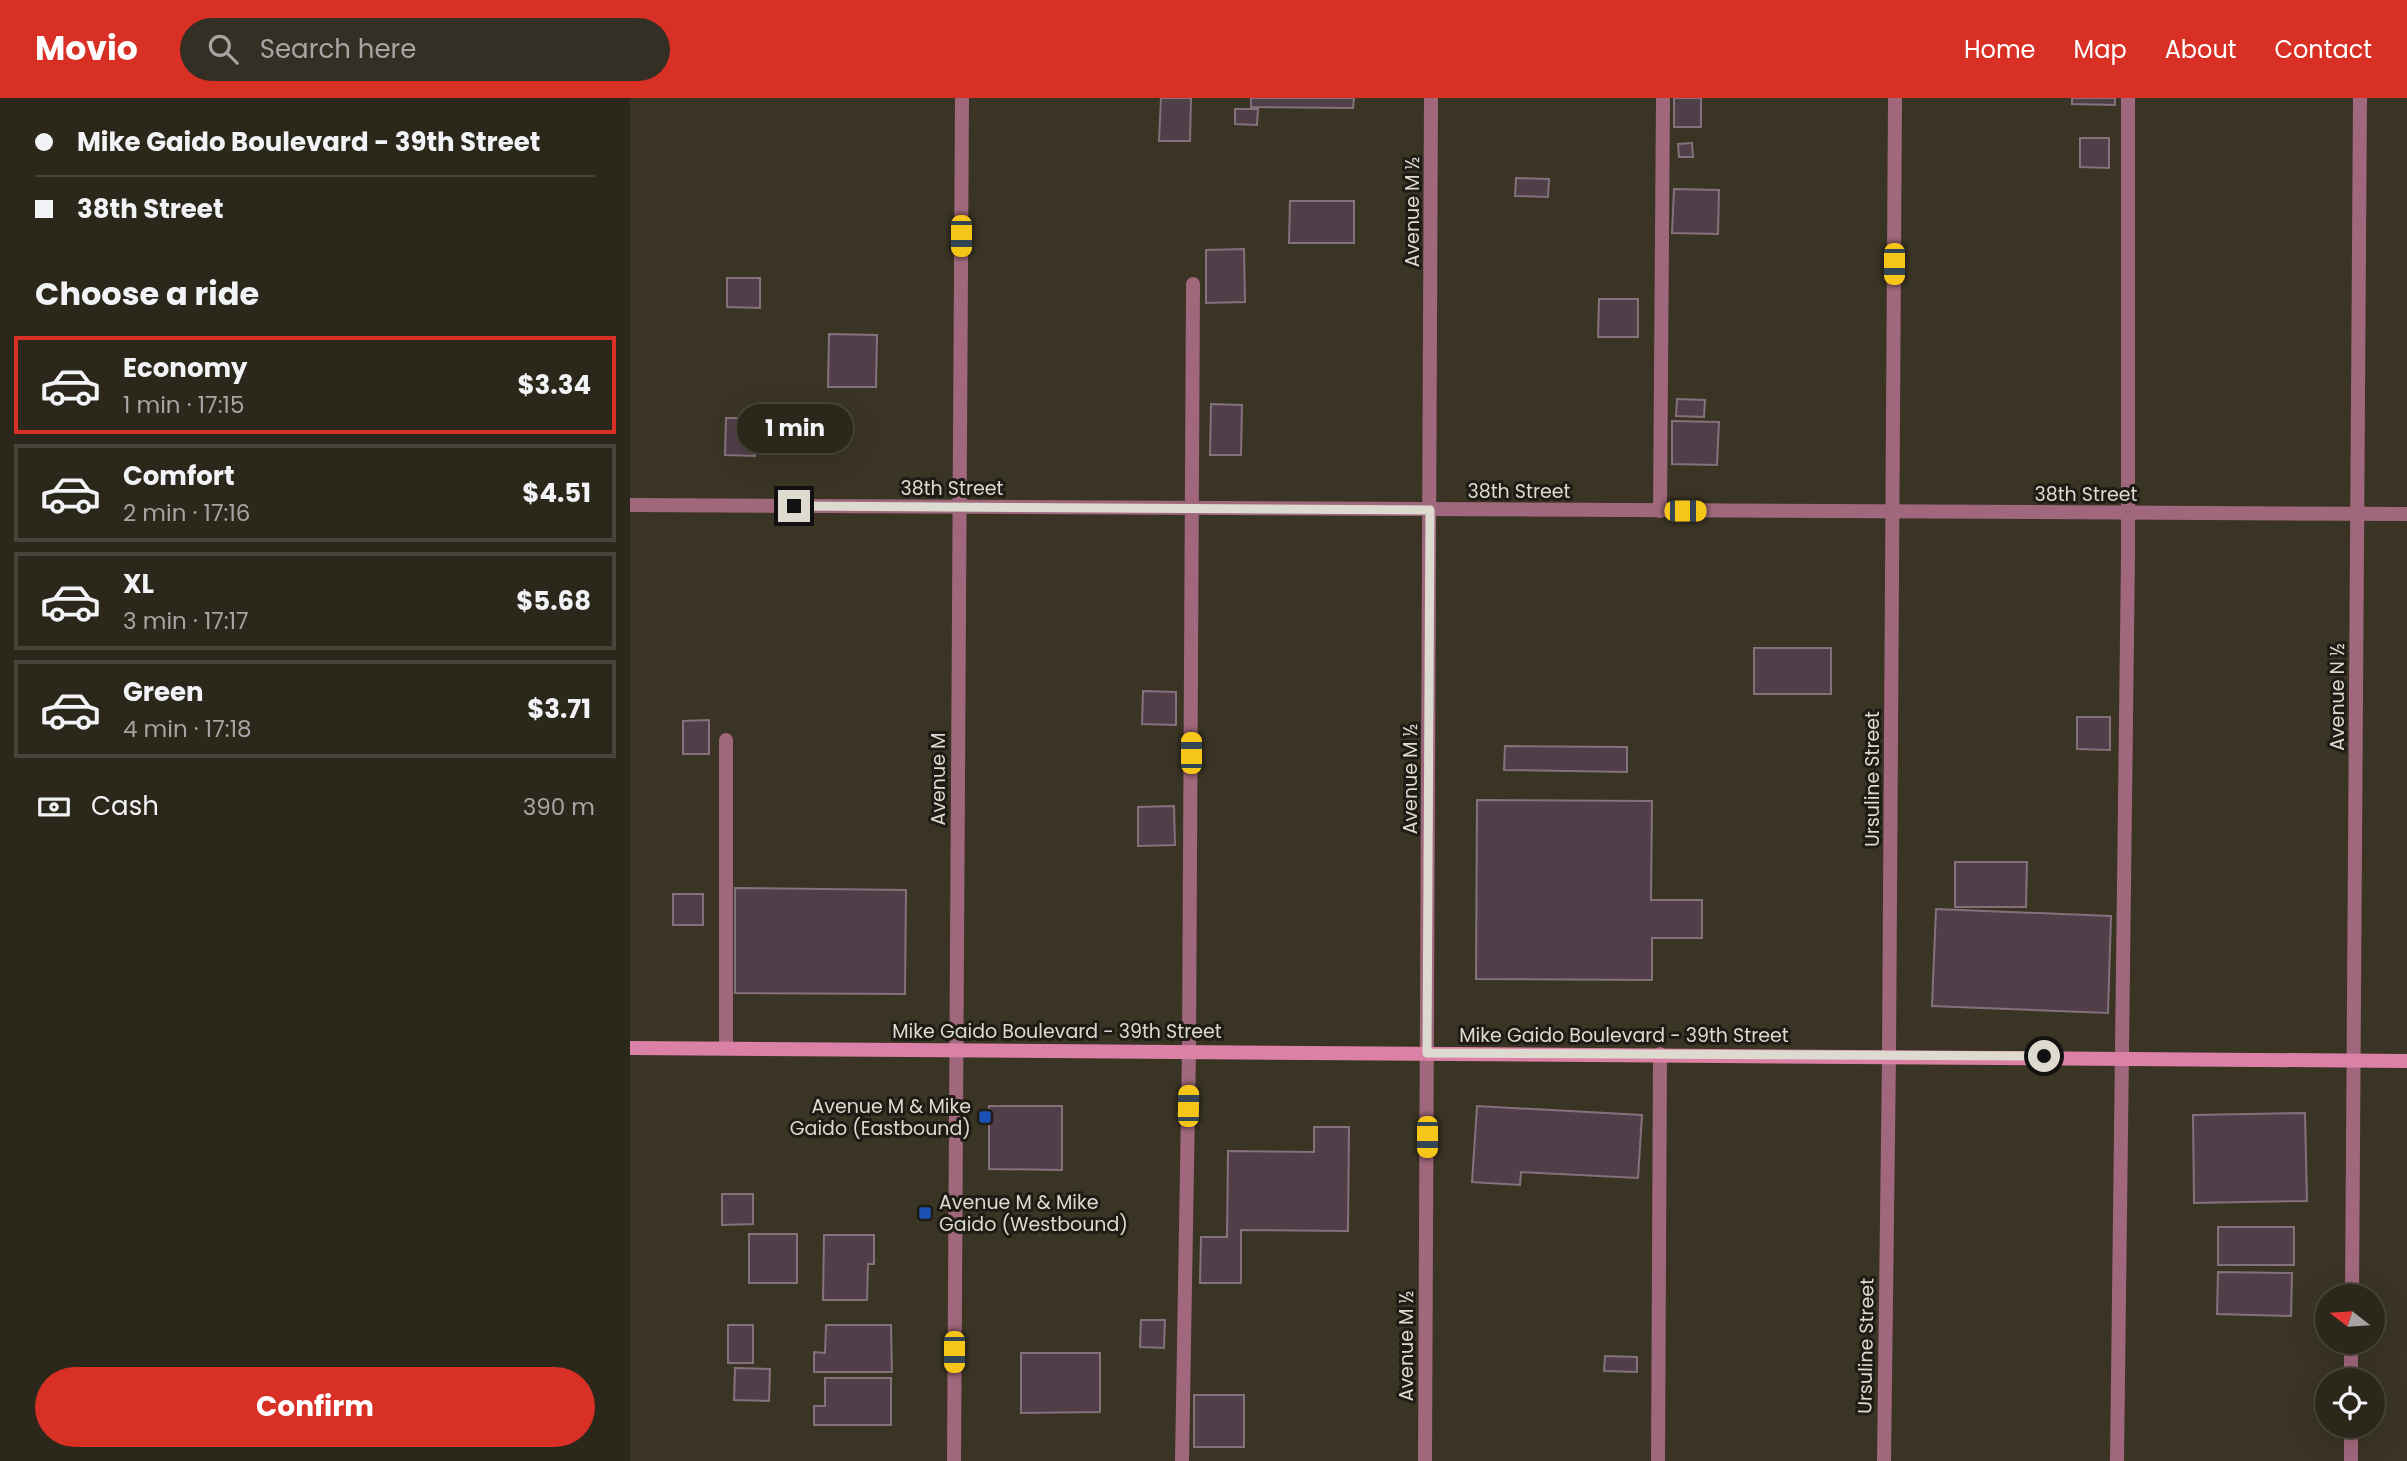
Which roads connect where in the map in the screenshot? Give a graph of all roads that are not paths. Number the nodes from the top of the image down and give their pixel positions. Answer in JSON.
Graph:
{"nodes":[{"id":1,"x":962,"y":98,"type":"edge"},
{"id":2,"x":1431,"y":98,"type":"edge"},
{"id":3,"x":1663,"y":98,"type":"edge"},
{"id":4,"x":1895,"y":98,"type":"edge"},
{"id":5,"x":2128,"y":98,"type":"edge"},
{"id":6,"x":2361,"y":98,"type":"edge"},
{"id":7,"x":1193,"y":284,"type":"dead end"},
{"id":8,"x":630,"y":505,"type":"edge"},
{"id":9,"x":959,"y":507,"type":"junction"},
{"id":10,"x":1192,"y":508,"type":"junction"},
{"id":11,"x":1430,"y":510,"type":"junction"},
{"id":12,"x":1660,"y":511,"type":"junction"},
{"id":13,"x":1893,"y":512,"type":"junction"},
{"id":14,"x":2128,"y":513,"type":"junction"},
{"id":15,"x":2357,"y":513,"type":"junction"},
{"id":16,"x":2407,"y":514,"type":"edge"},
{"id":17,"x":726,"y":740,"type":"dead end"},
{"id":18,"x":630,"y":1048,"type":"edge"},
{"id":19,"x":726,"y":1048,"type":"junction"},
{"id":20,"x":955,"y":1050,"type":"junction"},
{"id":21,"x":1189,"y":1051,"type":"junction"},
{"id":22,"x":1427,"y":1053,"type":"junction"},
{"id":23,"x":1660,"y":1054,"type":"junction"},
{"id":24,"x":1889,"y":1056,"type":"junction"},
{"id":25,"x":2121,"y":1057,"type":"junction"},
{"id":26,"x":2352,"y":1061,"type":"junction"},
{"id":27,"x":2407,"y":1061,"type":"edge"},
{"id":28,"x":2352,"y":1284,"type":"edge"},
{"id":29,"x":2351,"y":1438,"type":"edge"},
{"id":30,"x":954,"y":1461,"type":"edge"},
{"id":31,"x":1182,"y":1461,"type":"edge"},
{"id":32,"x":1425,"y":1461,"type":"edge"},
{"id":33,"x":1658,"y":1461,"type":"edge"},
{"id":34,"x":1884,"y":1461,"type":"edge"},
{"id":35,"x":2117,"y":1461,"type":"edge"},
{"id":36,"x":2351,"y":1461,"type":"edge"}],
"edges":[{"from":1,"to":9,"type":"street","name":"Avenue M"},
{"from":2,"to":11,"type":"street","name":"Avenue M ½"},
{"from":3,"to":12,"type":"street"},
{"from":4,"to":13,"type":"street","name":"Ursuline Street"},
{"from":5,"to":14,"type":"street"},
{"from":6,"to":15,"type":"street","name":"Avenue N ½"},
{"from":7,"to":10,"type":"street"},
{"from":8,"to":9,"type":"street","name":"38th Street"},
{"from":9,"to":10,"type":"street","name":"38th Street"},
{"from":9,"to":20,"type":"street","name":"Avenue M"},
{"from":10,"to":11,"type":"street","name":"38th Street"},
{"from":10,"to":21,"type":"street"},
{"from":11,"to":12,"type":"street","name":"38th Street"},
{"from":11,"to":22,"type":"street","name":"Avenue M ½"},
{"from":12,"to":13,"type":"street","name":"38th Street"},
{"from":13,"to":14,"type":"street","name":"38th Street"},
{"from":13,"to":24,"type":"street","name":"Ursuline Street"},
{"from":14,"to":15,"type":"street","name":"38th Street"},
{"from":14,"to":25,"type":"street"},
{"from":15,"to":16,"type":"street","name":"38th Street"},
{"from":15,"to":26,"type":"street","name":"Avenue N ½"},
{"from":17,"to":19,"type":"street"},
{"from":18,"to":19,"type":"main road","name":"Mike Gaido Boulevard - 39th Street"},
{"from":19,"to":20,"type":"main road","name":"Mike Gaido Boulevard - 39th Street"},
{"from":20,"to":21,"type":"main road","name":"Mike Gaido Boulevard - 39th Street"},
{"from":20,"to":30,"type":"street","name":"Avenue M"},
{"from":21,"to":22,"type":"main road","name":"Mike Gaido Boulevard - 39th Street"},
{"from":21,"to":31,"type":"street"},
{"from":22,"to":23,"type":"main road","name":"Mike Gaido Boulevard - 39th Street"},
{"from":22,"to":32,"type":"street","name":"Avenue M ½"},
{"from":23,"to":24,"type":"main road","name":"Mike Gaido Boulevard - 39th Street"},
{"from":23,"to":33,"type":"street"},
{"from":24,"to":25,"type":"main road","name":"Mike Gaido Boulevard - 39th Street"},
{"from":24,"to":34,"type":"street","name":"Ursuline Street"},
{"from":25,"to":26,"type":"main road","name":"Mike Gaido Boulevard - 39th Street"},
{"from":25,"to":35,"type":"street"},
{"from":26,"to":27,"type":"main road","name":"Mike Gaido Boulevard - 39th Street"},
{"from":26,"to":28,"type":"street","name":"Avenue N ½"},
{"from":29,"to":36,"type":"street"}]}
